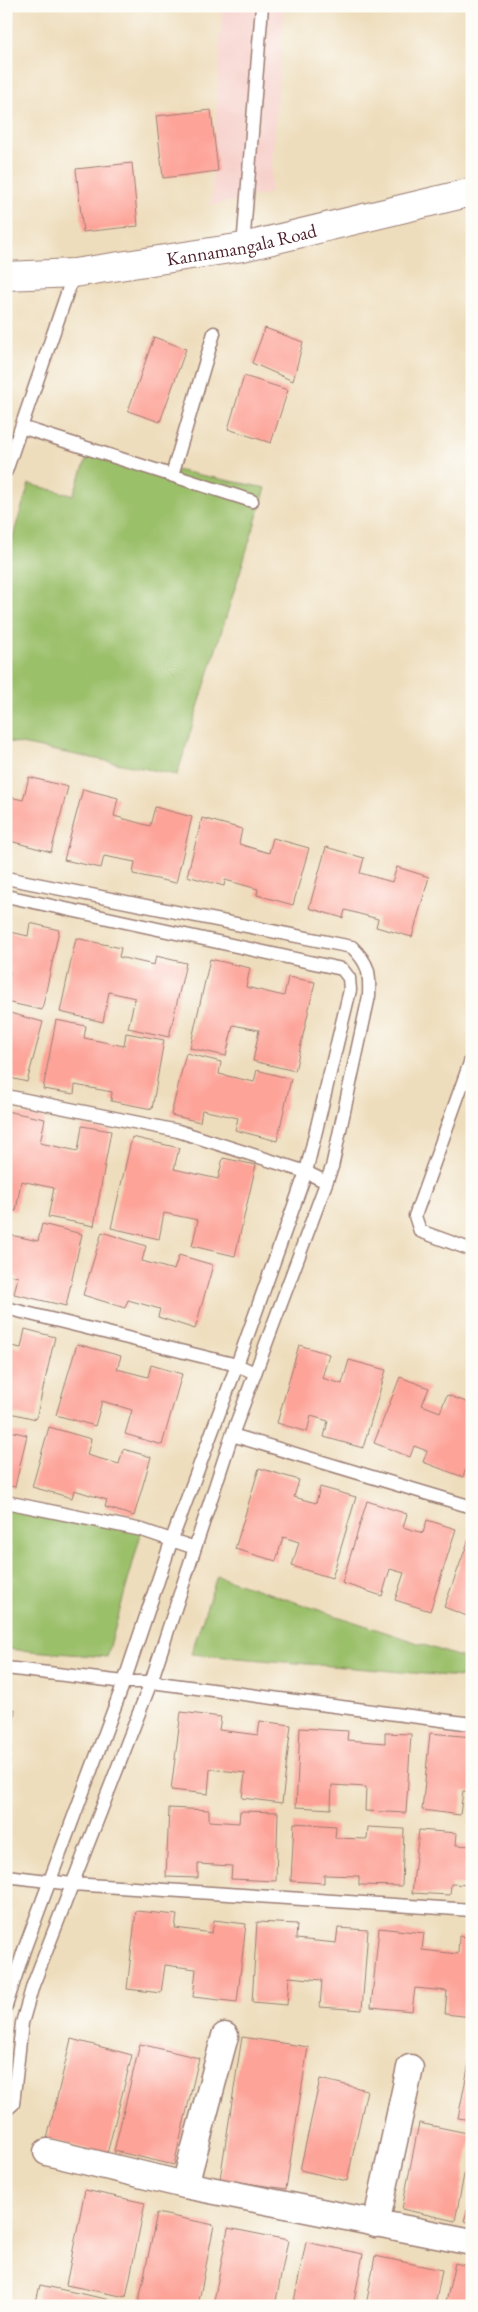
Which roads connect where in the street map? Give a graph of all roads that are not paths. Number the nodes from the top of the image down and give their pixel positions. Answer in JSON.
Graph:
{"nodes":[{"id":1,"x":262,"y":6,"type":"edge"},
{"id":2,"x":472,"y":192,"type":"edge"},
{"id":3,"x":243,"y":247,"type":"junction"},
{"id":4,"x":74,"y":272,"type":"junction"},
{"id":5,"x":6,"y":276,"type":"edge"},
{"id":6,"x":214,"y":333,"type":"dead end"},
{"id":7,"x":21,"y":427,"type":"junction"},
{"id":8,"x":6,"y":471,"type":"edge"},
{"id":9,"x":172,"y":475,"type":"junction"},
{"id":10,"x":252,"y":501,"type":"dead end"},
{"id":11,"x":6,"y":878,"type":"edge"},
{"id":12,"x":6,"y":896,"type":"edge"},
{"id":13,"x":471,"y":1062,"type":"edge"},
{"id":14,"x":6,"y":1096,"type":"edge"},
{"id":15,"x":306,"y":1172,"type":"junction"},
{"id":16,"x":326,"y":1182,"type":"junction"},
{"id":17,"x":472,"y":1250,"type":"edge"},
{"id":18,"x":6,"y":1308,"type":"edge"},
{"id":19,"x":237,"y":1365,"type":"junction"},
{"id":20,"x":255,"y":1373,"type":"junction"},
{"id":21,"x":232,"y":1435,"type":"junction"},
{"id":22,"x":6,"y":1502,"type":"edge"},
{"id":23,"x":472,"y":1507,"type":"edge"},
{"id":24,"x":172,"y":1539,"type":"junction"},
{"id":25,"x":196,"y":1548,"type":"junction"},
{"id":26,"x":6,"y":1668,"type":"edge"},
{"id":27,"x":124,"y":1682,"type":"junction"},
{"id":28,"x":151,"y":1682,"type":"junction"},
{"id":29,"x":472,"y":1724,"type":"edge"},
{"id":30,"x":6,"y":1876,"type":"edge"},
{"id":31,"x":50,"y":1881,"type":"junction"},
{"id":32,"x":72,"y":1884,"type":"junction"},
{"id":33,"x":472,"y":1910,"type":"edge"},
{"id":34,"x":6,"y":2006,"type":"edge"},
{"id":35,"x":225,"y":2036,"type":"dead end"},
{"id":36,"x":410,"y":2068,"type":"dead end"},
{"id":37,"x":6,"y":2110,"type":"edge"},
{"id":38,"x":47,"y":2152,"type":"dead end"},
{"id":39,"x":185,"y":2185,"type":"junction"},
{"id":40,"x":376,"y":2224,"type":"junction"},
{"id":41,"x":472,"y":2242,"type":"edge"}],
"edges":[{"from":1,"to":3,"type":"lane"},
{"from":2,"to":3,"type":"main road","name":"Kannamangala Road"},
{"from":3,"to":4,"type":"main road","name":"Kannamangala Road"},
{"from":4,"to":5,"type":"main road","name":"Kannamangala Road"},
{"from":4,"to":7,"type":"lane"},
{"from":6,"to":9,"type":"lane"},
{"from":7,"to":8,"type":"lane"},
{"from":7,"to":9,"type":"lane"},
{"from":9,"to":10,"type":"lane"},
{"from":11,"to":16,"type":"lane"},
{"from":12,"to":15,"type":"lane"},
{"from":13,"to":17,"type":"lane"},
{"from":14,"to":15,"type":"lane"},
{"from":15,"to":16,"type":"lane"},
{"from":15,"to":19,"type":"lane"},
{"from":16,"to":20,"type":"lane"},
{"from":18,"to":19,"type":"lane"},
{"from":19,"to":20,"type":"lane"},
{"from":19,"to":24,"type":"lane"},
{"from":20,"to":21,"type":"lane"},
{"from":21,"to":23,"type":"lane"},
{"from":21,"to":25,"type":"lane"},
{"from":22,"to":24,"type":"lane"},
{"from":24,"to":25,"type":"lane"},
{"from":24,"to":27,"type":"lane"},
{"from":25,"to":28,"type":"lane"},
{"from":26,"to":27,"type":"lane"},
{"from":27,"to":28,"type":"lane"},
{"from":27,"to":31,"type":"lane"},
{"from":28,"to":29,"type":"lane"},
{"from":28,"to":32,"type":"lane"},
{"from":30,"to":31,"type":"lane"},
{"from":31,"to":32,"type":"lane"},
{"from":31,"to":34,"type":"lane"},
{"from":32,"to":33,"type":"lane"},
{"from":32,"to":37,"type":"lane"},
{"from":35,"to":39,"type":"street"},
{"from":36,"to":40,"type":"street"},
{"from":38,"to":39,"type":"street"},
{"from":39,"to":40,"type":"street"},
{"from":40,"to":41,"type":"street"}]}
